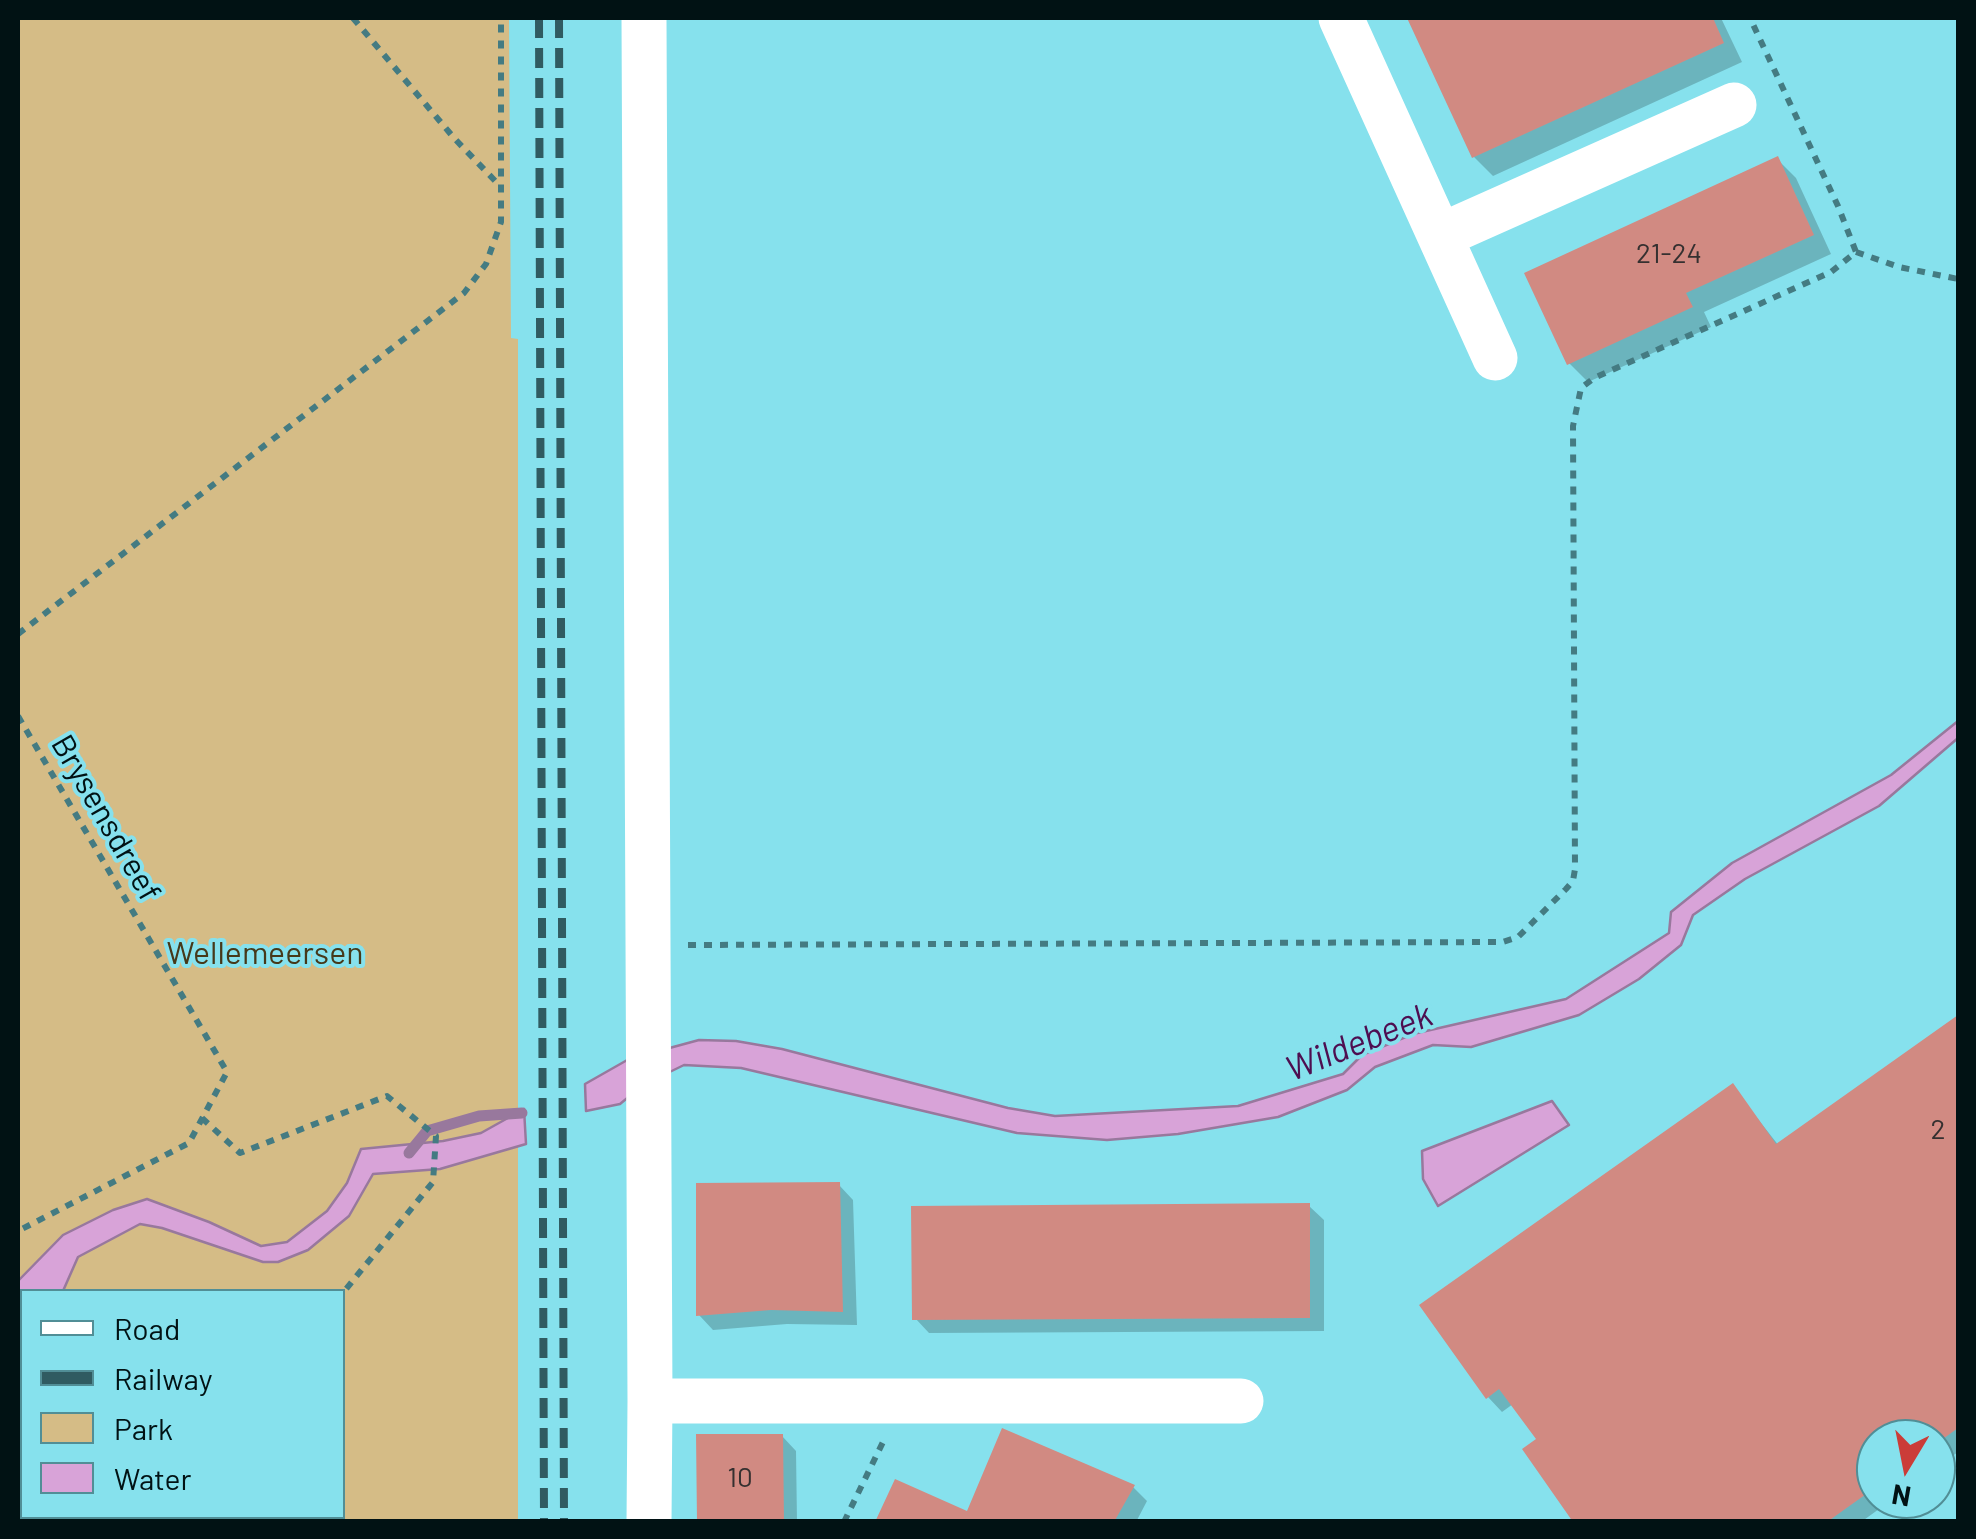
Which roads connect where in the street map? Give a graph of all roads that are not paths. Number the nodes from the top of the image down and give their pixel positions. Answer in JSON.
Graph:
{"nodes":[{"id":1,"x":644,"y":18,"type":"edge"},
{"id":2,"x":1341,"y":18,"type":"edge"},
{"id":3,"x":1734,"y":105,"type":"dead end"},
{"id":4,"x":1440,"y":236,"type":"junction"},
{"id":5,"x":1495,"y":358,"type":"dead end"},
{"id":6,"x":650,"y":1401,"type":"junction"},
{"id":7,"x":1241,"y":1401,"type":"dead end"},
{"id":8,"x":649,"y":1522,"type":"edge"}],
"edges":[{"from":1,"to":6,"type":"street"},
{"from":2,"to":4,"type":"street"},
{"from":3,"to":4,"type":"street"},
{"from":4,"to":5,"type":"street"},
{"from":6,"to":7,"type":"street"},
{"from":6,"to":8,"type":"street"}]}
